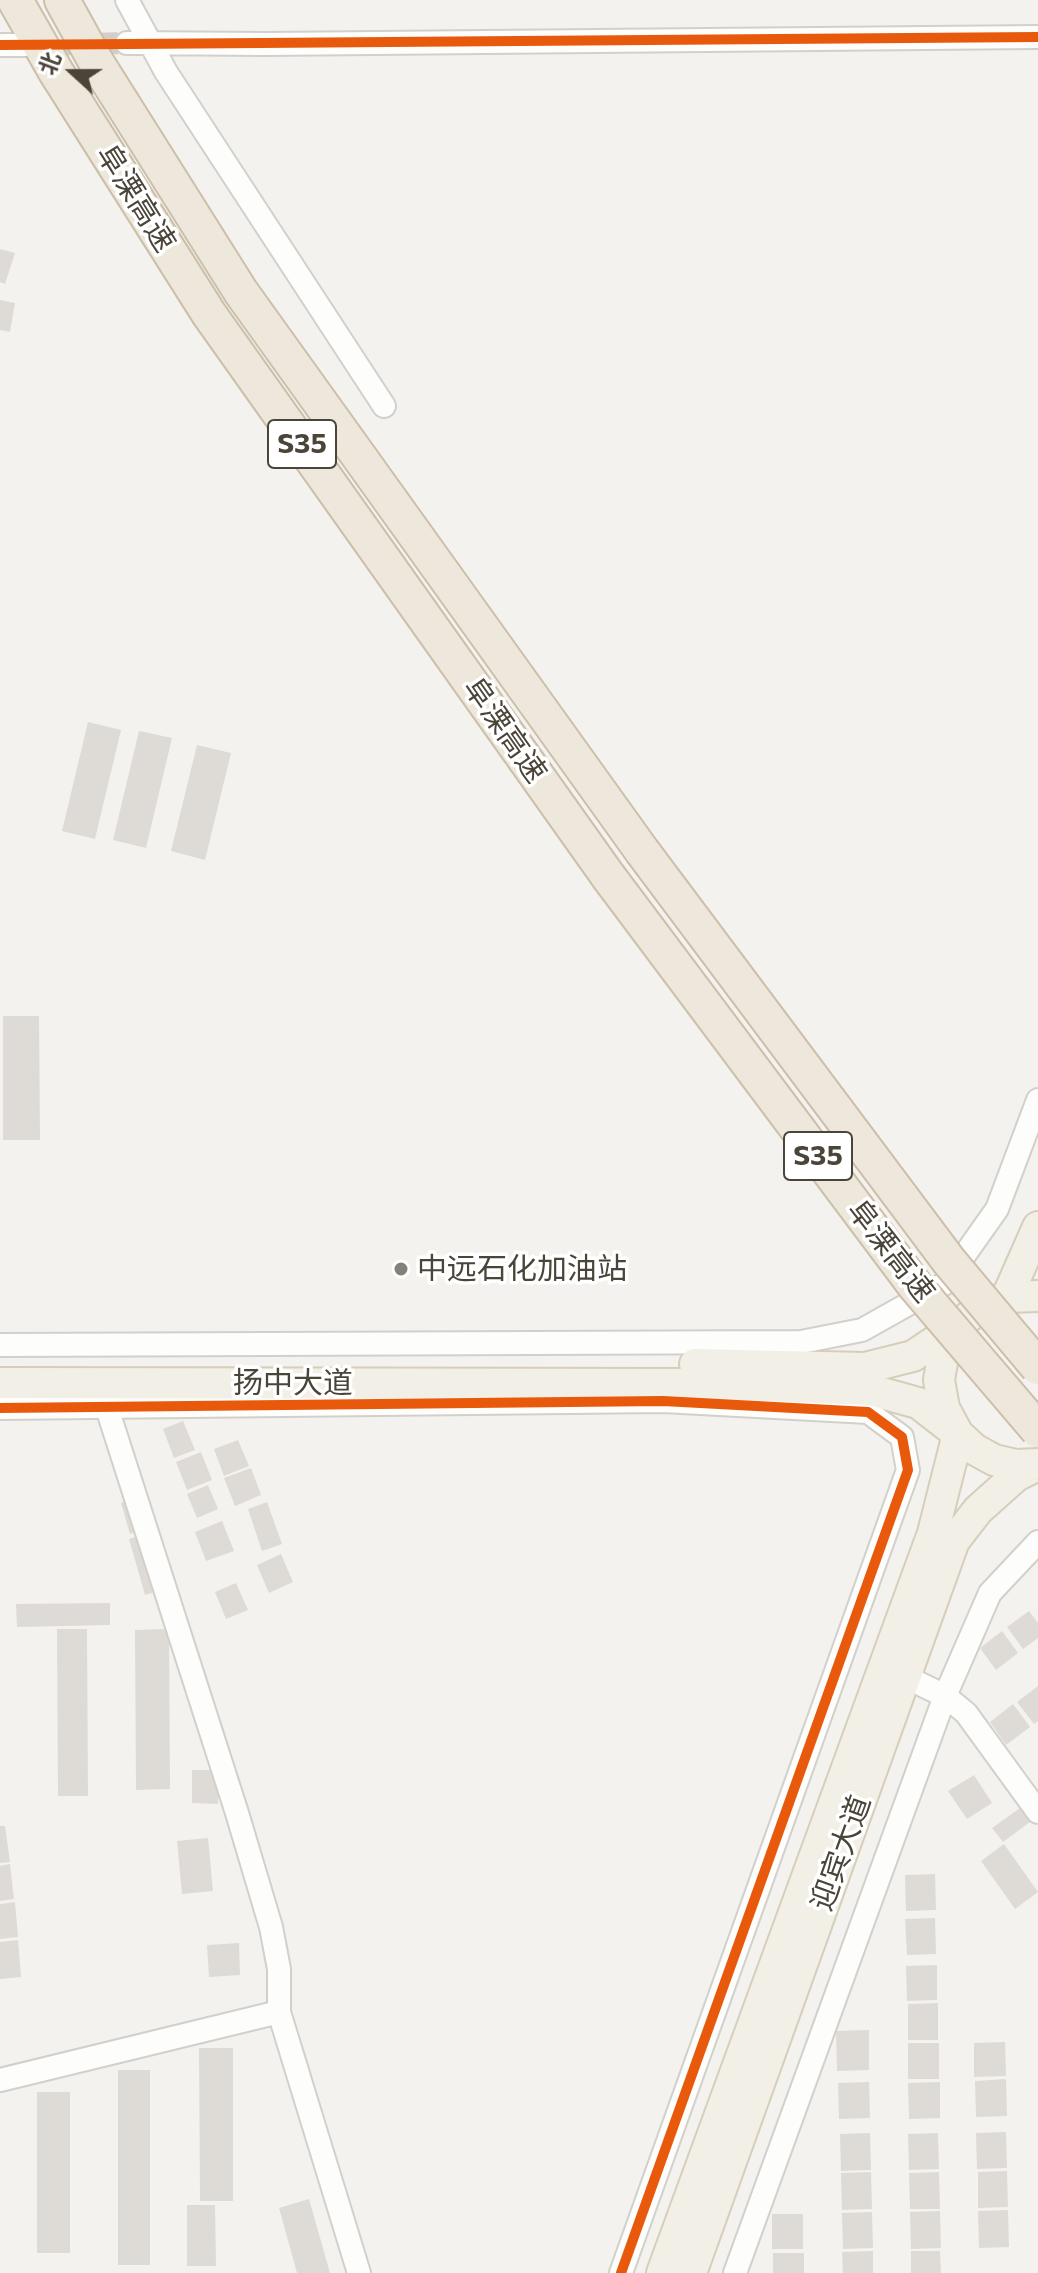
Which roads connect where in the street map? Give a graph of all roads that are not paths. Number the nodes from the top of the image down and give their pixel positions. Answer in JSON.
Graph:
{"nodes":[{"id":1,"x":15,"y":0,"type":"edge"},
{"id":2,"x":62,"y":0,"type":"edge"},
{"id":3,"x":127,"y":0,"type":"edge"},
{"id":4,"x":1038,"y":37,"type":"edge"},
{"id":5,"x":127,"y":43,"type":"tunnel mouth"},
{"id":6,"x":150,"y":43,"type":"junction"},
{"id":7,"x":0,"y":45,"type":"edge"},
{"id":8,"x":25,"y":45,"type":"tunnel mouth"},
{"id":9,"x":384,"y":406,"type":"dead end"},
{"id":10,"x":1038,"y":1100,"type":"edge"},
{"id":11,"x":1038,"y":1227,"type":"edge"},
{"id":12,"x":1038,"y":1296,"type":"edge"},
{"id":13,"x":1007,"y":1297,"type":"junction"},
{"id":14,"x":958,"y":1326,"type":"junction"},
{"id":15,"x":0,"y":1345,"type":"edge"},
{"id":16,"x":0,"y":1366,"type":"edge"},
{"id":17,"x":1038,"y":1367,"type":"edge"},
{"id":18,"x":0,"y":1383,"type":"edge"},
{"id":19,"x":0,"y":1408,"type":"edge"},
{"id":20,"x":107,"y":1408,"type":"junction"},
{"id":21,"x":1038,"y":1430,"type":"edge"},
{"id":22,"x":958,"y":1434,"type":"junction"},
{"id":23,"x":1038,"y":1464,"type":"edge"},
{"id":24,"x":1038,"y":1542,"type":"edge"},
{"id":25,"x":906,"y":1677,"type":"junction"},
{"id":26,"x":945,"y":1696,"type":"junction"},
{"id":27,"x":1038,"y":1812,"type":"edge"},
{"id":28,"x":279,"y":2012,"type":"junction"},
{"id":29,"x":0,"y":2080,"type":"edge"},
{"id":30,"x":359,"y":2273,"type":"edge"},
{"id":31,"x":621,"y":2273,"type":"edge"},
{"id":32,"x":662,"y":2273,"type":"edge"},
{"id":33,"x":691,"y":2273,"type":"edge"},
{"id":34,"x":735,"y":2273,"type":"edge"}],
"edges":[{"from":1,"to":21,"type":"highway","name":"阜溧高速","number":"S35","bridge":true},
{"from":2,"to":17,"type":"highway","name":"阜溧高速","number":"S35","bridge":true},
{"from":3,"to":6,"type":"street"},
{"from":4,"to":6,"type":"street"},
{"from":5,"to":6,"type":"street"},
{"from":6,"to":9,"type":"street"},
{"from":7,"to":8,"type":"street"},
{"from":10,"to":15,"type":"street"},
{"from":11,"to":13,"type":"main road"},
{"from":12,"to":13,"type":"main road"},
{"from":13,"to":14,"type":"main road","name":"扬中大道"},
{"from":14,"to":16,"type":"main road","name":"扬中大道"},
{"from":14,"to":22,"type":"main road"},
{"from":18,"to":22,"type":"main road","name":"扬中大道"},
{"from":19,"to":20,"type":"street"},
{"from":20,"to":28,"type":"street"},
{"from":20,"to":31,"type":"street"},
{"from":22,"to":23,"type":"main road","name":"扬中大道"},
{"from":22,"to":32,"type":"main road","name":"迎宾大道"},
{"from":23,"to":25,"type":"main road","name":"迎宾大道"},
{"from":24,"to":26,"type":"street"},
{"from":25,"to":26,"type":"street"},
{"from":25,"to":33,"type":"main road","name":"迎宾大道"},
{"from":26,"to":27,"type":"street"},
{"from":26,"to":34,"type":"street"},
{"from":28,"to":29,"type":"street"},
{"from":28,"to":30,"type":"street"}]}
